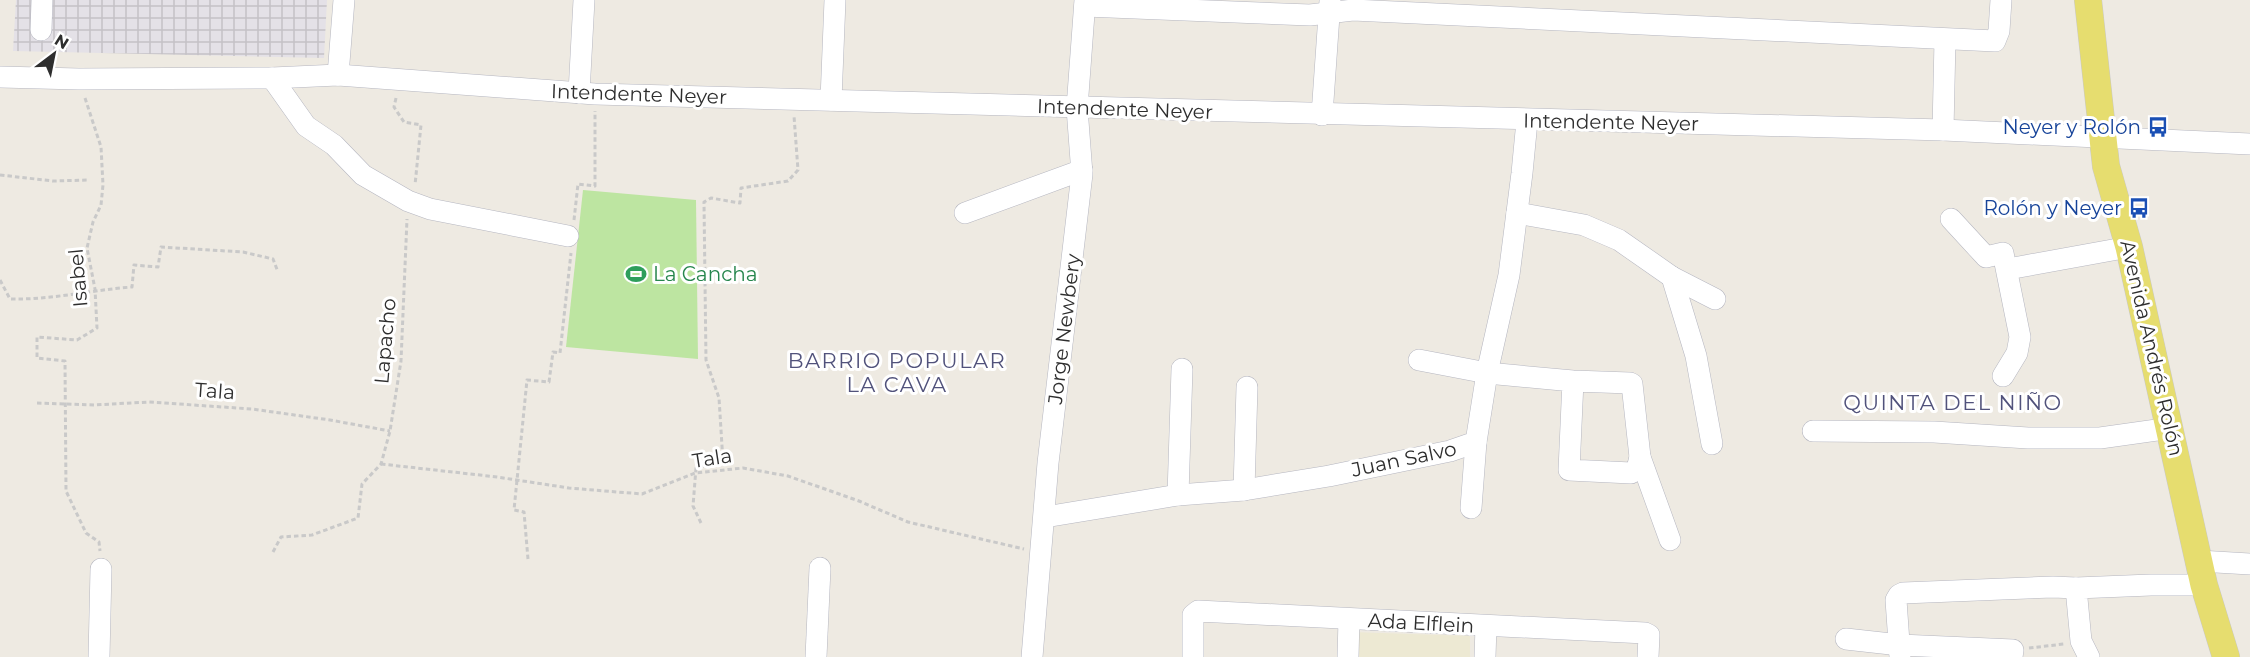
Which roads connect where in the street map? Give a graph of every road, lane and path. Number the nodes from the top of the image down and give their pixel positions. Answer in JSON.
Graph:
{"nodes":[{"id":1,"x":42,"y":0,"type":"edge"},
{"id":2,"x":344,"y":0,"type":"edge"},
{"id":3,"x":584,"y":0,"type":"edge"},
{"id":4,"x":835,"y":0,"type":"edge"},
{"id":5,"x":2001,"y":0,"type":"edge"},
{"id":6,"x":2088,"y":0,"type":"edge"},
{"id":7,"x":1085,"y":3,"type":"edge"},
{"id":8,"x":1329,"y":6,"type":"edge"},
{"id":9,"x":41,"y":30,"type":"dead end"},
{"id":10,"x":1945,"y":40,"type":"junction"},
{"id":11,"x":338,"y":75,"type":"junction"},
{"id":12,"x":0,"y":76,"type":"edge"},
{"id":13,"x":272,"y":78,"type":"junction"},
{"id":14,"x":79,"y":79,"type":"junction"},
{"id":15,"x":400,"y":80,"type":"junction"},
{"id":16,"x":587,"y":94,"type":"junction"},
{"id":17,"x":793,"y":99,"type":"junction"},
{"id":18,"x":831,"y":100,"type":"junction"},
{"id":19,"x":1077,"y":108,"type":"junction"},
{"id":20,"x":1322,"y":115,"type":"junction"},
{"id":21,"x":1527,"y":121,"type":"junction"},
{"id":22,"x":1943,"y":130,"type":"junction"},
{"id":23,"x":2102,"y":138,"type":"junction"},
{"id":24,"x":2250,"y":144,"type":"edge"},
{"id":25,"x":1082,"y":170,"type":"junction"},
{"id":26,"x":0,"y":175,"type":"edge"},
{"id":27,"x":88,"y":180,"type":"dead end"},
{"id":28,"x":408,"y":201,"type":"junction"},
{"id":29,"x":965,"y":213,"type":"dead end"},
{"id":30,"x":1517,"y":213,"type":"junction"},
{"id":31,"x":1951,"y":219,"type":"dead end"},
{"id":32,"x":571,"y":239,"type":"junction"},
{"id":33,"x":2129,"y":248,"type":"junction"},
{"id":34,"x":2008,"y":269,"type":"junction"},
{"id":35,"x":278,"y":272,"type":"dead end"},
{"id":36,"x":1672,"y":277,"type":"junction"},
{"id":37,"x":0,"y":280,"type":"edge"},
{"id":38,"x":95,"y":289,"type":"junction"},
{"id":39,"x":1715,"y":298,"type":"dead end"},
{"id":40,"x":1419,"y":360,"type":"dead end"},
{"id":41,"x":1182,"y":369,"type":"dead end"},
{"id":42,"x":1488,"y":373,"type":"junction"},
{"id":43,"x":2003,"y":376,"type":"dead end"},
{"id":44,"x":1573,"y":381,"type":"junction"},
{"id":45,"x":1247,"y":387,"type":"dead end"},
{"id":46,"x":37,"y":403,"type":"dead end"},
{"id":47,"x":66,"y":404,"type":"junction"},
{"id":48,"x":2170,"y":428,"type":"junction"},
{"id":49,"x":390,"y":431,"type":"junction"},
{"id":50,"x":1814,"y":431,"type":"dead end"},
{"id":51,"x":1476,"y":442,"type":"junction"},
{"id":52,"x":1712,"y":444,"type":"dead end"},
{"id":53,"x":1640,"y":457,"type":"junction"},
{"id":54,"x":381,"y":464,"type":"junction"},
{"id":55,"x":695,"y":473,"type":"junction"},
{"id":56,"x":517,"y":479,"type":"junction"},
{"id":57,"x":1244,"y":490,"type":"junction"},
{"id":58,"x":1178,"y":495,"type":"junction"},
{"id":59,"x":1471,"y":508,"type":"dead end"},
{"id":60,"x":1045,"y":517,"type":"junction"},
{"id":61,"x":701,"y":523,"type":"dead end"},
{"id":62,"x":1670,"y":540,"type":"dead end"},
{"id":63,"x":273,"y":552,"type":"dead end"},
{"id":64,"x":1041,"y":553,"type":"junction"},
{"id":65,"x":528,"y":559,"type":"dead end"},
{"id":66,"x":2250,"y":564,"type":"edge"},
{"id":67,"x":820,"y":568,"type":"dead end"},
{"id":68,"x":101,"y":569,"type":"joint"},
{"id":69,"x":2201,"y":573,"type":"junction"},
{"id":70,"x":2076,"y":588,"type":"junction"},
{"id":71,"x":1349,"y":619,"type":"junction"},
{"id":72,"x":1486,"y":626,"type":"junction"},
{"id":73,"x":1846,"y":639,"type":"dead end"},
{"id":74,"x":2085,"y":649,"type":"edge"},
{"id":75,"x":1900,"y":651,"type":"edge"},
{"id":76,"x":2012,"y":653,"type":"edge"},
{"id":77,"x":99,"y":657,"type":"edge"},
{"id":78,"x":816,"y":657,"type":"edge"},
{"id":79,"x":1032,"y":657,"type":"edge"},
{"id":80,"x":1193,"y":657,"type":"edge"},
{"id":81,"x":1348,"y":657,"type":"edge"},
{"id":82,"x":1485,"y":657,"type":"edge"},
{"id":83,"x":1648,"y":657,"type":"edge"},
{"id":84,"x":2226,"y":657,"type":"edge"}],
"edges":[{"from":1,"to":9,"type":"street"},
{"from":2,"to":11,"type":"street"},
{"from":3,"to":16,"type":"street"},
{"from":4,"to":18,"type":"street"},
{"from":5,"to":10,"type":"street"},
{"from":6,"to":23,"type":"main road","name":"Avenida Andrés Rolón"},
{"from":7,"to":8,"type":"street"},
{"from":7,"to":19,"type":"street","name":"Jorge Newbery"},
{"from":8,"to":10,"type":"street"},
{"from":8,"to":20,"type":"street"},
{"from":10,"to":22,"type":"street"},
{"from":11,"to":13,"type":"street","name":"Intendente Neyer"},
{"from":11,"to":15,"type":"street","name":"Intendente Neyer"},
{"from":12,"to":14,"type":"street","name":"Intendente Neyer"},
{"from":13,"to":14,"type":"street","name":"Intendente Neyer"},
{"from":13,"to":28,"type":"street"},
{"from":14,"to":38,"type":"path","name":"Isabel"},
{"from":15,"to":16,"type":"street","name":"Intendente Neyer"},
{"from":15,"to":28,"type":"path","name":"Lapacho"},
{"from":16,"to":17,"type":"street","name":"Intendente Neyer"},
{"from":16,"to":32,"type":"path"},
{"from":17,"to":18,"type":"street","name":"Intendente Neyer"},
{"from":17,"to":55,"type":"path"},
{"from":18,"to":19,"type":"street","name":"Intendente Neyer"},
{"from":19,"to":20,"type":"street","name":"Intendente Neyer"},
{"from":19,"to":25,"type":"street","name":"Jorge Newbery"},
{"from":20,"to":21,"type":"street","name":"Intendente Neyer"},
{"from":21,"to":22,"type":"street","name":"Intendente Neyer"},
{"from":21,"to":30,"type":"street","name":"Juan Salvo"},
{"from":22,"to":23,"type":"street","name":"Intendente Neyer"},
{"from":23,"to":24,"type":"street","name":"Intendente Neyer"},
{"from":23,"to":33,"type":"main road","name":"Avenida Andrés Rolón"},
{"from":25,"to":29,"type":"street"},
{"from":25,"to":60,"type":"street","name":"Jorge Newbery"},
{"from":26,"to":27,"type":"path"},
{"from":28,"to":32,"type":"street"},
{"from":28,"to":49,"type":"path","name":"Lapacho"},
{"from":30,"to":36,"type":"street"},
{"from":30,"to":42,"type":"street","name":"Juan Salvo"},
{"from":31,"to":34,"type":"street"},
{"from":32,"to":56,"type":"path"},
{"from":33,"to":34,"type":"street"},
{"from":33,"to":48,"type":"main road","name":"Avenida Andrés Rolón"},
{"from":34,"to":43,"type":"street"},
{"from":35,"to":38,"type":"path"},
{"from":36,"to":39,"type":"street"},
{"from":36,"to":52,"type":"street"},
{"from":37,"to":38,"type":"path"},
{"from":38,"to":47,"type":"path","name":"Isabel"},
{"from":40,"to":42,"type":"street"},
{"from":41,"to":58,"type":"street"},
{"from":42,"to":44,"type":"street"},
{"from":42,"to":51,"type":"street","name":"Juan Salvo"},
{"from":44,"to":53,"type":"street"},
{"from":44,"to":53,"type":"street"},
{"from":45,"to":57,"type":"street"},
{"from":46,"to":47,"type":"path","name":"Tala"},
{"from":47,"to":49,"type":"path","name":"Tala"},
{"from":47,"to":68,"type":"path","name":"Isabel"},
{"from":48,"to":50,"type":"street"},
{"from":48,"to":69,"type":"main road","name":"Avenida Andrés Rolón"},
{"from":49,"to":54,"type":"path","name":"Lapacho"},
{"from":51,"to":57,"type":"street","name":"Juan Salvo"},
{"from":51,"to":59,"type":"street"},
{"from":53,"to":62,"type":"street"},
{"from":54,"to":56,"type":"path","name":"Tala"},
{"from":54,"to":63,"type":"path","name":"Lapacho"},
{"from":55,"to":56,"type":"path","name":"Tala"},
{"from":55,"to":61,"type":"path"},
{"from":55,"to":64,"type":"path","name":"Tala"},
{"from":56,"to":65,"type":"path"},
{"from":57,"to":58,"type":"street","name":"Juan Salvo"},
{"from":58,"to":60,"type":"street","name":"Juan Salvo"},
{"from":60,"to":64,"type":"street","name":"Jorge Newbery"},
{"from":64,"to":79,"type":"street","name":"Jorge Newbery"},
{"from":66,"to":69,"type":"street"},
{"from":67,"to":78,"type":"street"},
{"from":68,"to":77,"type":"street"},
{"from":69,"to":70,"type":"street"},
{"from":69,"to":84,"type":"main road","name":"Avenida Andrés Rolón"},
{"from":70,"to":74,"type":"street"},
{"from":70,"to":75,"type":"street"},
{"from":71,"to":72,"type":"street","name":"Ada Elflein"},
{"from":71,"to":80,"type":"street","name":"Ada Elflein"},
{"from":71,"to":81,"type":"street"},
{"from":72,"to":82,"type":"street"},
{"from":72,"to":83,"type":"street","name":"Ada Elflein"},
{"from":73,"to":75,"type":"street"},
{"from":74,"to":76,"type":"path"},
{"from":75,"to":76,"type":"street"}]}
